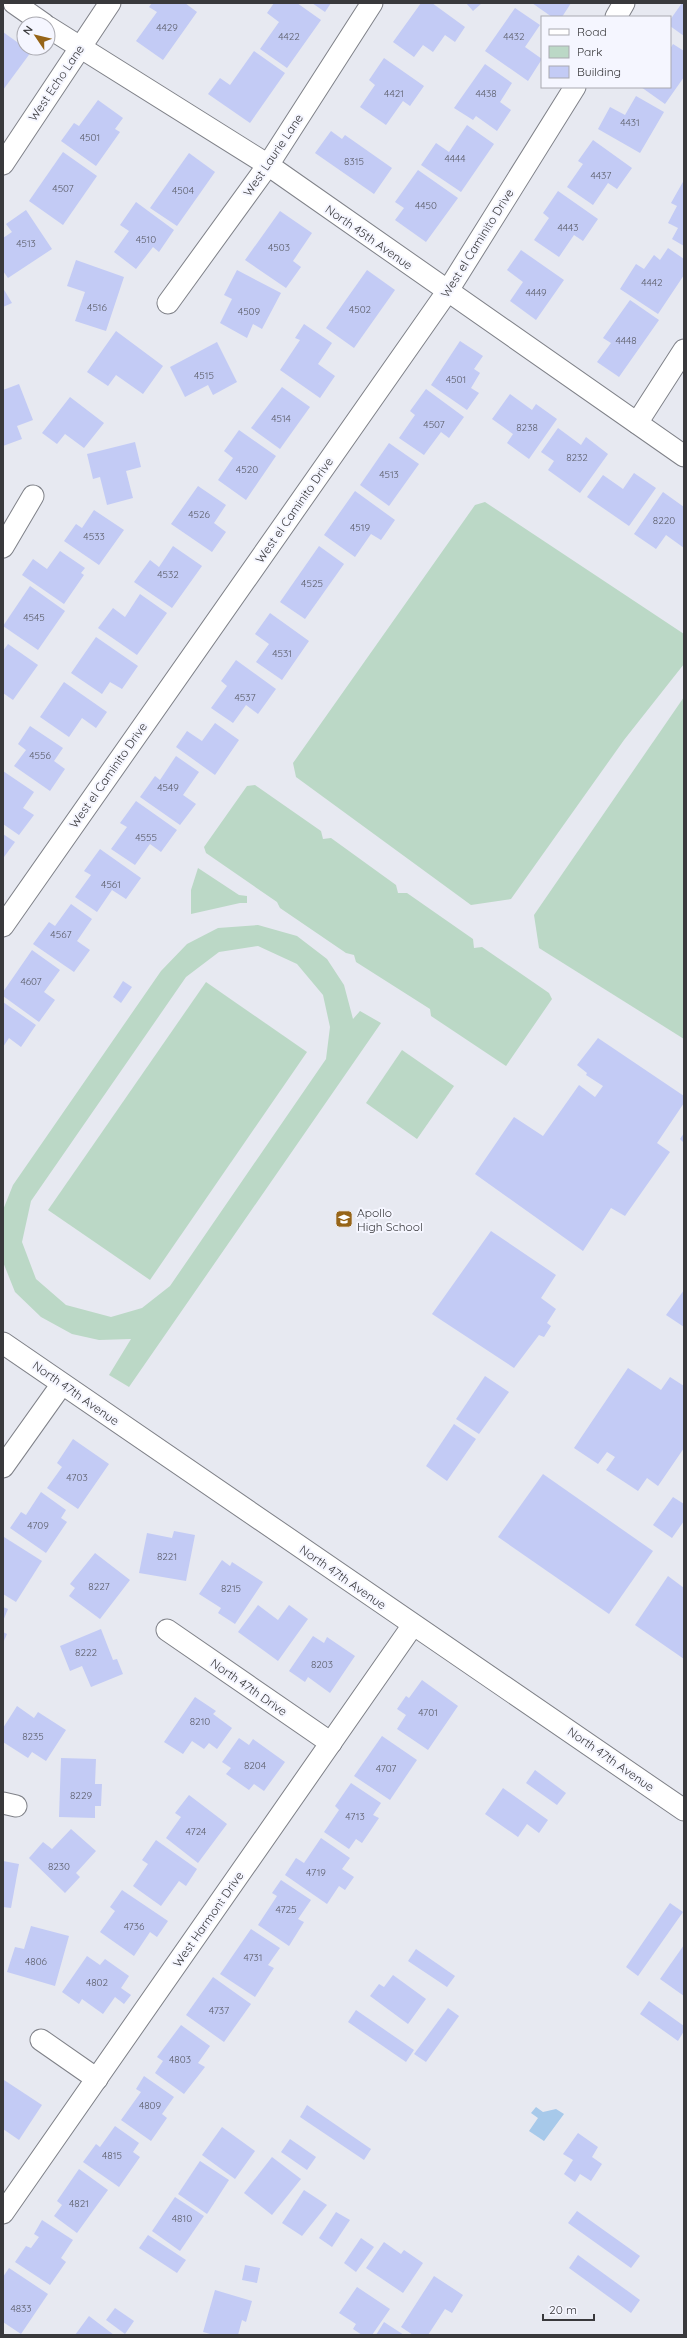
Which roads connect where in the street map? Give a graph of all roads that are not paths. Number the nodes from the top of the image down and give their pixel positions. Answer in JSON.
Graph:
{"nodes":[{"id":1,"x":14,"y":3,"type":"edge"},
{"id":2,"x":110,"y":3,"type":"edge"},
{"id":3,"x":372,"y":3,"type":"edge"},
{"id":4,"x":624,"y":3,"type":"edge"},
{"id":5,"x":33,"y":16,"type":"edge"},
{"id":6,"x":617,"y":16,"type":"edge"},
{"id":7,"x":56,"y":32,"type":"edge"},
{"id":8,"x":80,"y":48,"type":"junction"},
{"id":9,"x":574,"y":88,"type":"edge"},
{"id":10,"x":3,"y":164,"type":"edge"},
{"id":11,"x":268,"y":165,"type":"junction"},
{"id":12,"x":447,"y":292,"type":"junction"},
{"id":13,"x":168,"y":303,"type":"dead end"},
{"id":14,"x":684,"y":350,"type":"edge"},
{"id":15,"x":637,"y":423,"type":"junction"},
{"id":16,"x":684,"y":456,"type":"edge"},
{"id":17,"x":33,"y":496,"type":"dead end"},
{"id":18,"x":3,"y":547,"type":"edge"},
{"id":19,"x":3,"y":926,"type":"edge"},
{"id":20,"x":3,"y":1342,"type":"edge"},
{"id":21,"x":62,"y":1384,"type":"junction"},
{"id":22,"x":3,"y":1467,"type":"edge"},
{"id":23,"x":413,"y":1625,"type":"junction"},
{"id":24,"x":167,"y":1630,"type":"dead end"},
{"id":25,"x":331,"y":1743,"type":"junction"},
{"id":26,"x":684,"y":1810,"type":"edge"},
{"id":27,"x":41,"y":2040,"type":"dead end"},
{"id":28,"x":97,"y":2079,"type":"junction"},
{"id":29,"x":3,"y":2214,"type":"edge"}],
"edges":[{"from":1,"to":5,"type":"street"},
{"from":2,"to":8,"type":"street","name":"West Echo Lane"},
{"from":3,"to":11,"type":"street","name":"West Laurie Lane"},
{"from":4,"to":6,"type":"street"},
{"from":7,"to":8,"type":"street","name":"North 45th Avenue"},
{"from":8,"to":10,"type":"street","name":"West Echo Lane"},
{"from":8,"to":11,"type":"street","name":"North 45th Avenue"},
{"from":9,"to":12,"type":"street","name":"West el Caminito Drive"},
{"from":11,"to":12,"type":"street","name":"North 45th Avenue"},
{"from":11,"to":13,"type":"street","name":"West Laurie Lane"},
{"from":12,"to":15,"type":"street","name":"North 45th Avenue"},
{"from":12,"to":19,"type":"street","name":"West el Caminito Drive"},
{"from":14,"to":15,"type":"street"},
{"from":15,"to":16,"type":"street","name":"North 45th Avenue"},
{"from":17,"to":18,"type":"street"},
{"from":20,"to":21,"type":"street","name":"North 47th Avenue"},
{"from":21,"to":22,"type":"street"},
{"from":21,"to":23,"type":"street","name":"North 47th Avenue"},
{"from":23,"to":25,"type":"street","name":"West Harmont Drive"},
{"from":23,"to":26,"type":"street","name":"North 47th Avenue"},
{"from":24,"to":25,"type":"street","name":"North 47th Drive"},
{"from":25,"to":28,"type":"street","name":"West Harmont Drive"},
{"from":27,"to":28,"type":"street"},
{"from":28,"to":29,"type":"street","name":"West Harmont Drive"}]}
